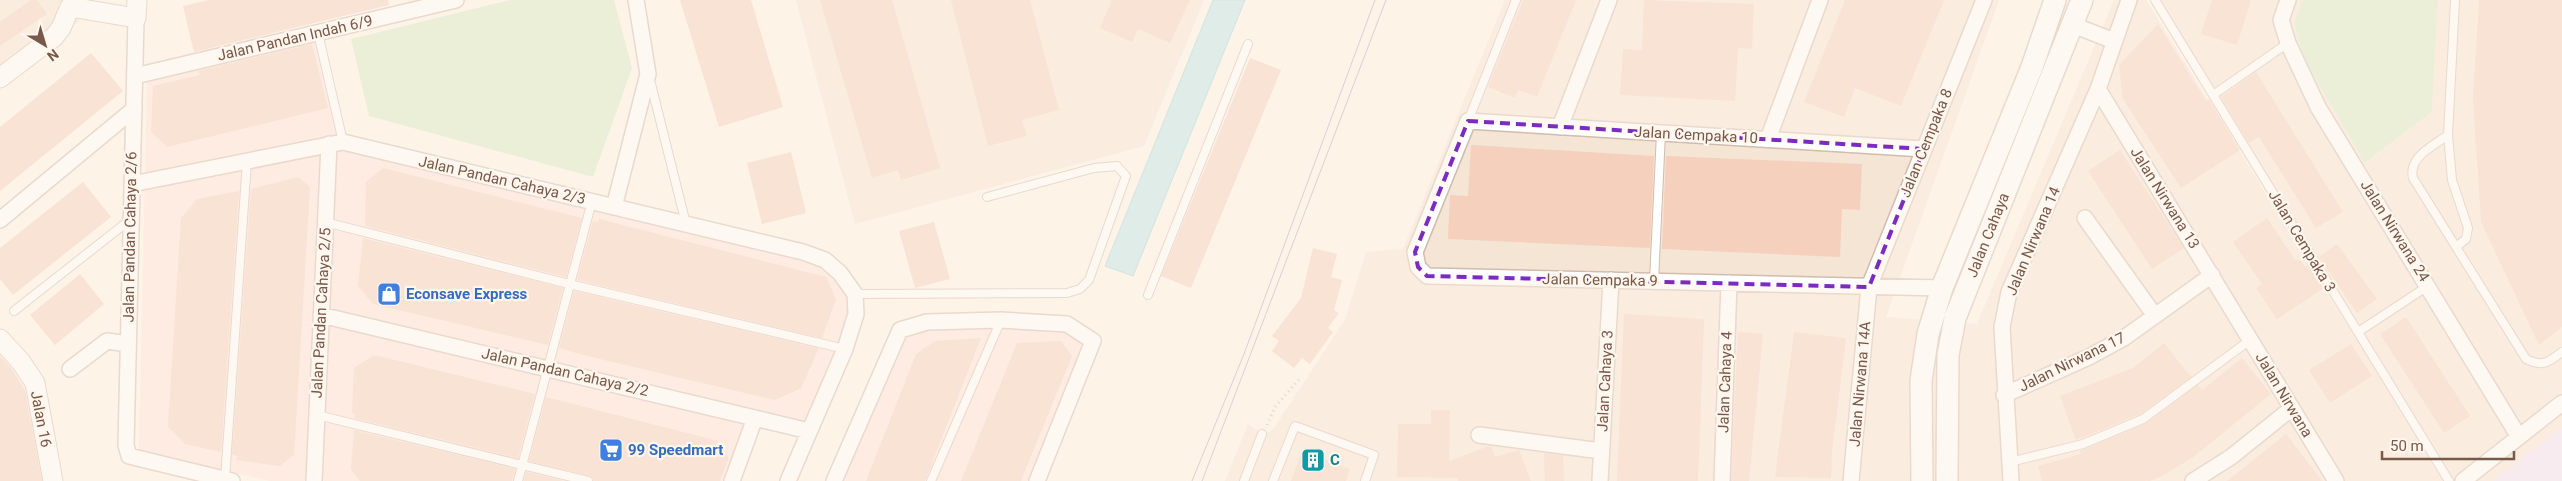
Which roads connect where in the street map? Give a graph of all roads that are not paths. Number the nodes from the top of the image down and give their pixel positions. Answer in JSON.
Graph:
{"nodes":[{"id":1,"x":456,"y":0,"type":"edge"},
{"id":2,"x":636,"y":0,"type":"edge"},
{"id":3,"x":1516,"y":0,"type":"edge"},
{"id":4,"x":1609,"y":0,"type":"edge"},
{"id":5,"x":1820,"y":0,"type":"edge"},
{"id":6,"x":1984,"y":0,"type":"edge"},
{"id":7,"x":2055,"y":0,"type":"edge"},
{"id":8,"x":2082,"y":0,"type":"edge"},
{"id":9,"x":2129,"y":0,"type":"edge"},
{"id":10,"x":2156,"y":0,"type":"edge"},
{"id":11,"x":2288,"y":0,"type":"edge"},
{"id":12,"x":2454,"y":0,"type":"edge"},
{"id":13,"x":68,"y":3,"type":"edge"},
{"id":14,"x":136,"y":9,"type":"edge"},
{"id":15,"x":2073,"y":25,"type":"junction"},
{"id":16,"x":318,"y":33,"type":"junction"},
{"id":17,"x":2114,"y":42,"type":"junction"},
{"id":18,"x":2288,"y":43,"type":"junction"},
{"id":19,"x":1248,"y":44,"type":"dead end"},
{"id":20,"x":648,"y":74,"type":"junction"},
{"id":21,"x":134,"y":76,"type":"junction"},
{"id":22,"x":0,"y":78,"type":"edge"},
{"id":23,"x":2098,"y":89,"type":"junction"},
{"id":24,"x":2213,"y":95,"type":"junction"},
{"id":25,"x":134,"y":109,"type":"junction"},
{"id":26,"x":1468,"y":121,"type":"junction"},
{"id":27,"x":1560,"y":127,"type":"junction"},
{"id":28,"x":1662,"y":133,"type":"junction"},
{"id":29,"x":2448,"y":135,"type":"junction"},
{"id":30,"x":1768,"y":139,"type":"junction"},
{"id":31,"x":336,"y":143,"type":"junction"},
{"id":32,"x":1924,"y":149,"type":"junction"},
{"id":33,"x":247,"y":161,"type":"junction"},
{"id":34,"x":132,"y":184,"type":"junction"},
{"id":35,"x":987,"y":197,"type":"dead end"},
{"id":36,"x":592,"y":201,"type":"junction"},
{"id":37,"x":614,"y":206,"type":"junction"},
{"id":38,"x":2085,"y":218,"type":"dead end"},
{"id":39,"x":131,"y":219,"type":"junction"},
{"id":40,"x":0,"y":220,"type":"edge"},
{"id":41,"x":325,"y":222,"type":"junction"},
{"id":42,"x":686,"y":224,"type":"junction"},
{"id":43,"x":2456,"y":247,"type":"junction"},
{"id":44,"x":2212,"y":275,"type":"junction"},
{"id":45,"x":1611,"y":280,"type":"junction"},
{"id":46,"x":1654,"y":281,"type":"junction"},
{"id":47,"x":1729,"y":283,"type":"junction"},
{"id":48,"x":569,"y":284,"type":"junction"},
{"id":49,"x":2428,"y":286,"type":"junction"},
{"id":50,"x":1868,"y":287,"type":"junction"},
{"id":51,"x":1942,"y":288,"type":"junction"},
{"id":52,"x":855,"y":294,"type":"junction"},
{"id":53,"x":1148,"y":295,"type":"dead end"},
{"id":54,"x":2232,"y":308,"type":"joint"},
{"id":55,"x":14,"y":311,"type":"dead end"},
{"id":56,"x":321,"y":315,"type":"junction"},
{"id":57,"x":2155,"y":316,"type":"junction"},
{"id":58,"x":1001,"y":320,"type":"junction"},
{"id":59,"x":2358,"y":332,"type":"junction"},
{"id":60,"x":0,"y":339,"type":"edge"},
{"id":61,"x":2250,"y":340,"type":"junction"},
{"id":62,"x":128,"y":344,"type":"junction"},
{"id":63,"x":845,"y":349,"type":"junction"},
{"id":64,"x":2562,"y":352,"type":"edge"},
{"id":65,"x":546,"y":367,"type":"junction"},
{"id":66,"x":70,"y":369,"type":"dead end"},
{"id":67,"x":2004,"y":395,"type":"junction"},
{"id":68,"x":2562,"y":403,"type":"edge"},
{"id":69,"x":2292,"y":408,"type":"junction"},
{"id":70,"x":317,"y":416,"type":"junction"},
{"id":71,"x":755,"y":418,"type":"junction"},
{"id":72,"x":809,"y":431,"type":"junction"},
{"id":73,"x":1262,"y":434,"type":"road end"},
{"id":74,"x":1479,"y":435,"type":"dead end"},
{"id":75,"x":2519,"y":437,"type":"junction"},
{"id":76,"x":1602,"y":450,"type":"junction"},
{"id":77,"x":2010,"y":462,"type":"junction"},
{"id":78,"x":522,"y":464,"type":"junction"},
{"id":79,"x":197,"y":477,"type":"edge"},
{"id":80,"x":228,"y":480,"type":"edge"},
{"id":81,"x":2334,"y":480,"type":"edge"},
{"id":82,"x":53,"y":481,"type":"edge"},
{"id":83,"x":314,"y":481,"type":"edge"},
{"id":84,"x":518,"y":481,"type":"edge"},
{"id":85,"x":588,"y":481,"type":"edge"},
{"id":86,"x":732,"y":481,"type":"edge"},
{"id":87,"x":788,"y":481,"type":"edge"},
{"id":88,"x":834,"y":481,"type":"edge"},
{"id":89,"x":931,"y":481,"type":"edge"},
{"id":90,"x":1037,"y":481,"type":"edge"},
{"id":91,"x":1244,"y":481,"type":"edge"},
{"id":92,"x":1273,"y":481,"type":"edge"},
{"id":93,"x":1365,"y":481,"type":"edge"},
{"id":94,"x":1600,"y":481,"type":"edge"},
{"id":95,"x":1722,"y":481,"type":"edge"},
{"id":96,"x":1851,"y":481,"type":"edge"},
{"id":97,"x":1922,"y":481,"type":"edge"},
{"id":98,"x":1947,"y":481,"type":"edge"},
{"id":99,"x":2011,"y":481,"type":"edge"},
{"id":100,"x":2193,"y":481,"type":"edge"},
{"id":101,"x":2449,"y":481,"type":"edge"},
{"id":102,"x":2463,"y":481,"type":"edge"}],
"edges":[{"from":1,"to":16,"type":"street","name":"Jalan Pandan Indah 6/9"},
{"from":2,"to":20,"type":"street"},
{"from":3,"to":26,"type":"lane"},
{"from":4,"to":27,"type":"street"},
{"from":5,"to":30,"type":"street"},
{"from":6,"to":32,"type":"street","name":"Jalan Cempaka 8"},
{"from":7,"to":51,"type":"main road","name":"Jalan Cahaya"},
{"from":8,"to":15,"type":"main road","name":"Jalan Cahaya"},
{"from":9,"to":17,"type":"street"},
{"from":10,"to":24,"type":"lane","name":"Jalan Cempaka 3"},
{"from":11,"to":18,"type":"street","name":"Jalan Nirwana 24"},
{"from":12,"to":29,"type":"lane"},
{"from":13,"to":14,"type":"street"},
{"from":13,"to":22,"type":"street"},
{"from":14,"to":21,"type":"street","name":"Jalan Pandan Cahaya 2/6"},
{"from":15,"to":17,"type":"street"},
{"from":15,"to":98,"type":"main road","name":"Jalan Cahaya"},
{"from":16,"to":21,"type":"street","name":"Jalan Pandan Indah 6/9"},
{"from":16,"to":31,"type":"lane"},
{"from":17,"to":23,"type":"street","name":"Jalan Nirwana 14"},
{"from":18,"to":24,"type":"lane"},
{"from":18,"to":49,"type":"street","name":"Jalan Nirwana 24"},
{"from":19,"to":53,"type":"lane"},
{"from":20,"to":37,"type":"street"},
{"from":20,"to":42,"type":"lane"},
{"from":21,"to":25,"type":"street","name":"Jalan Pandan Cahaya 2/6"},
{"from":23,"to":44,"type":"street","name":"Jalan Nirwana 13"},
{"from":23,"to":67,"type":"street","name":"Jalan Nirwana 14"},
{"from":24,"to":59,"type":"lane","name":"Jalan Cempaka 3"},
{"from":25,"to":34,"type":"street","name":"Jalan Pandan Cahaya 2/6"},
{"from":25,"to":40,"type":"street"},
{"from":26,"to":27,"type":"street","name":"Jalan Cempaka 10"},
{"from":26,"to":45,"type":"street","name":"Jalan Cempaka 9"},
{"from":27,"to":28,"type":"street","name":"Jalan Cempaka 10"},
{"from":28,"to":30,"type":"street","name":"Jalan Cempaka 10"},
{"from":28,"to":46,"type":"lane"},
{"from":29,"to":43,"type":"lane"},
{"from":29,"to":43,"type":"lane"},
{"from":30,"to":32,"type":"street","name":"Jalan Cempaka 10"},
{"from":31,"to":33,"type":"street","name":"Jalan Pandan Cahaya 2/3"},
{"from":31,"to":36,"type":"street","name":"Jalan Pandan Cahaya 2/3"},
{"from":31,"to":41,"type":"street","name":"Jalan Pandan Cahaya 2/5"},
{"from":32,"to":50,"type":"street","name":"Jalan Cempaka 8"},
{"from":33,"to":34,"type":"street","name":"Jalan Pandan Cahaya 2/3"},
{"from":33,"to":80,"type":"lane"},
{"from":34,"to":39,"type":"street","name":"Jalan Pandan Cahaya 2/6"},
{"from":35,"to":52,"type":"lane"},
{"from":36,"to":37,"type":"street","name":"Jalan Pandan Cahaya 2/3"},
{"from":36,"to":48,"type":"lane"},
{"from":37,"to":42,"type":"street","name":"Jalan Pandan Cahaya 2/3"},
{"from":38,"to":57,"type":"street"},
{"from":39,"to":55,"type":"lane"},
{"from":39,"to":62,"type":"street","name":"Jalan Pandan Cahaya 2/6"},
{"from":41,"to":48,"type":"lane"},
{"from":41,"to":56,"type":"street","name":"Jalan Pandan Cahaya 2/5"},
{"from":42,"to":52,"type":"street","name":"Jalan Pandan Cahaya 2/3"},
{"from":43,"to":64,"type":"lane"},
{"from":44,"to":54,"type":"street","name":"Jalan Nirwana 13"},
{"from":44,"to":57,"type":"street","name":"Jalan Nirwana 17"},
{"from":45,"to":46,"type":"street","name":"Jalan Cempaka 9"},
{"from":45,"to":76,"type":"street","name":"Jalan Cahaya 3"},
{"from":46,"to":47,"type":"street","name":"Jalan Cempaka 9"},
{"from":47,"to":50,"type":"street","name":"Jalan Cempaka 9"},
{"from":47,"to":95,"type":"street","name":"Jalan Cahaya 4"},
{"from":48,"to":63,"type":"lane"},
{"from":48,"to":65,"type":"lane"},
{"from":49,"to":59,"type":"lane"},
{"from":49,"to":75,"type":"street","name":"Jalan Nirwana 24"},
{"from":50,"to":51,"type":"street","name":"Jalan Cempaka 9"},
{"from":50,"to":96,"type":"street","name":"Jalan Nirwana 14A"},
{"from":51,"to":97,"type":"main road","name":"Jalan Cahaya"},
{"from":52,"to":63,"type":"street"},
{"from":54,"to":61,"type":"street","name":"Jalan Nirwana"},
{"from":56,"to":65,"type":"street","name":"Jalan Pandan Cahaya 2/2"},
{"from":56,"to":70,"type":"street","name":"Jalan Pandan Cahaya 2/5"},
{"from":57,"to":67,"type":"street","name":"Jalan Nirwana 17"},
{"from":58,"to":88,"type":"street"},
{"from":58,"to":89,"type":"lane"},
{"from":58,"to":90,"type":"street"},
{"from":59,"to":101,"type":"lane","name":"Jalan Cempaka 3"},
{"from":60,"to":82,"type":"street","name":"Jalan 16"},
{"from":61,"to":69,"type":"street","name":"Jalan Nirwana"},
{"from":61,"to":77,"type":"lane"},
{"from":62,"to":66,"type":"street"},
{"from":62,"to":79,"type":"street","name":"Jalan Pandan Cahaya 2/6"},
{"from":63,"to":72,"type":"street"},
{"from":65,"to":71,"type":"street","name":"Jalan Pandan Cahaya 2/2"},
{"from":65,"to":78,"type":"lane"},
{"from":67,"to":77,"type":"street","name":"Jalan Nirwana 14"},
{"from":68,"to":75,"type":"street"},
{"from":69,"to":81,"type":"street","name":"Jalan Nirwana"},
{"from":69,"to":100,"type":"street"},
{"from":70,"to":78,"type":"lane"},
{"from":70,"to":83,"type":"street","name":"Jalan Pandan Cahaya 2/5"},
{"from":71,"to":72,"type":"street","name":"Jalan Pandan Cahaya 2/2"},
{"from":71,"to":86,"type":"street"},
{"from":72,"to":87,"type":"street"},
{"from":73,"to":91,"type":"lane"},
{"from":74,"to":76,"type":"street"},
{"from":75,"to":102,"type":"street"},
{"from":76,"to":94,"type":"street","name":"Jalan Cahaya 3"},
{"from":77,"to":99,"type":"street","name":"Jalan Nirwana 14"},
{"from":78,"to":84,"type":"lane"},
{"from":78,"to":85,"type":"lane"},
{"from":79,"to":80,"type":"street"},
{"from":92,"to":93,"type":"lane"}]}
